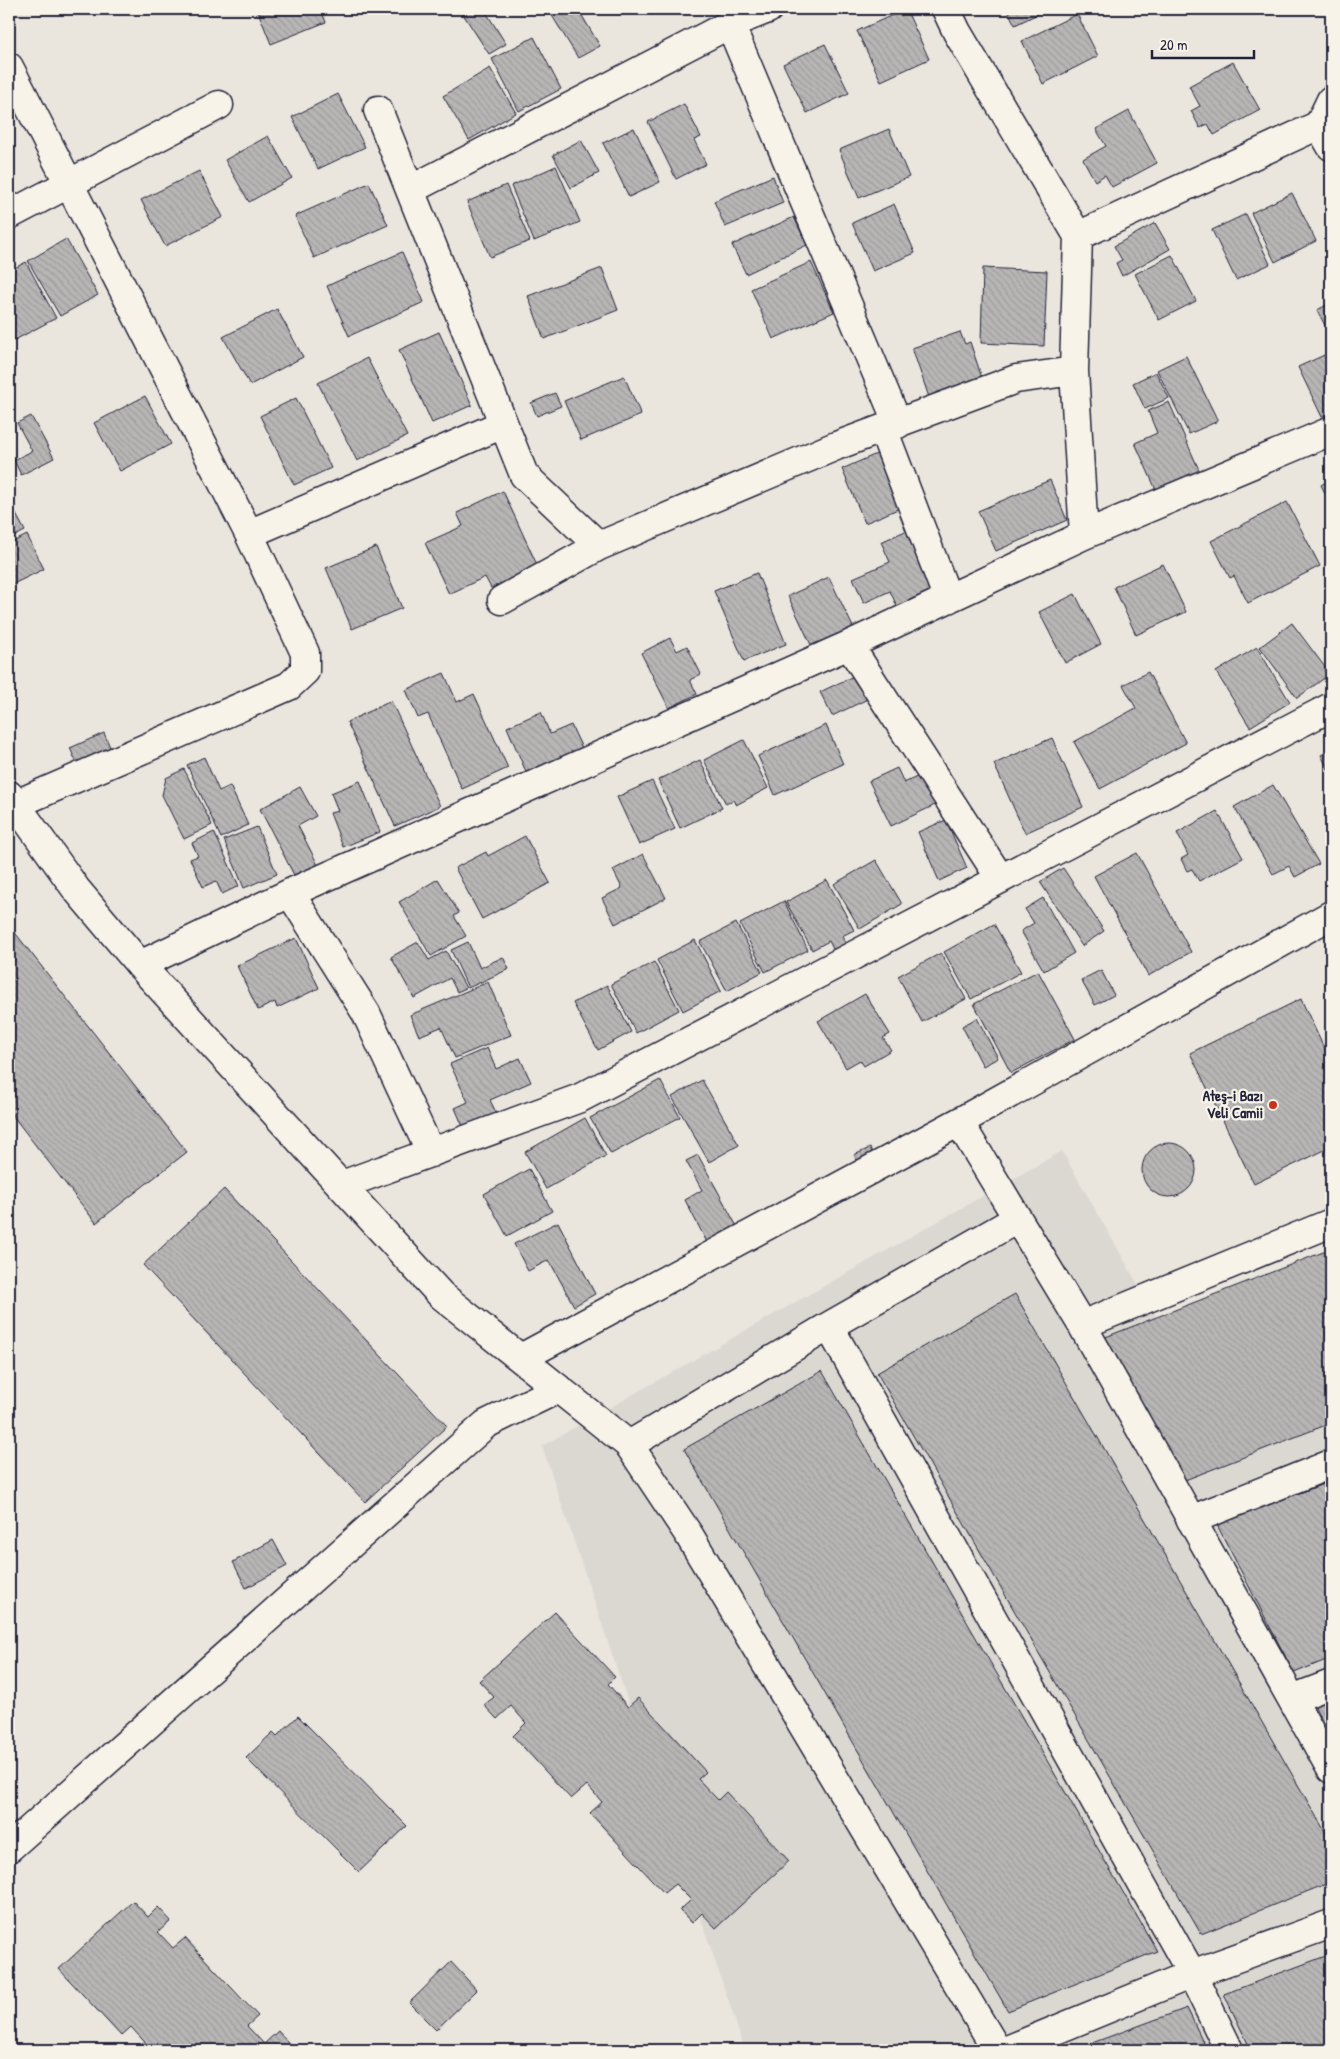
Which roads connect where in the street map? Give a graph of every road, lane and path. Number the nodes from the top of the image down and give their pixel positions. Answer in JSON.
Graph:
{"nodes":[{"id":1,"x":768,"y":9,"type":"edge"},
{"id":2,"x":946,"y":9,"type":"edge"},
{"id":3,"x":730,"y":24,"type":"junction"},
{"id":4,"x":9,"y":67,"type":"edge"},
{"id":5,"x":1331,"y":100,"type":"edge"},
{"id":6,"x":219,"y":105,"type":"dead end"},
{"id":7,"x":378,"y":110,"type":"dead end"},
{"id":8,"x":1325,"y":135,"type":"edge"},
{"id":9,"x":69,"y":184,"type":"junction"},
{"id":10,"x":410,"y":190,"type":"junction"},
{"id":11,"x":9,"y":215,"type":"edge"},
{"id":12,"x":1078,"y":236,"type":"junction"},
{"id":13,"x":1074,"y":371,"type":"junction"},
{"id":14,"x":503,"y":424,"type":"junction"},
{"id":15,"x":891,"y":426,"type":"junction"},
{"id":16,"x":1331,"y":431,"type":"edge"},
{"id":17,"x":249,"y":534,"type":"junction"},
{"id":18,"x":1084,"y":535,"type":"junction"},
{"id":19,"x":599,"y":546,"type":"junction"},
{"id":20,"x":948,"y":599,"type":"junction"},
{"id":21,"x":502,"y":600,"type":"dead end"},
{"id":22,"x":849,"y":645,"type":"junction"},
{"id":23,"x":1331,"y":706,"type":"edge"},
{"id":24,"x":12,"y":800,"type":"edge"},
{"id":25,"x":1000,"y":878,"type":"junction"},
{"id":26,"x":290,"y":893,"type":"junction"},
{"id":27,"x":1331,"y":915,"type":"edge"},
{"id":28,"x":140,"y":965,"type":"junction"},
{"id":29,"x":959,"y":1122,"type":"junction"},
{"id":30,"x":432,"y":1153,"type":"junction"},
{"id":31,"x":342,"y":1185,"type":"junction"},
{"id":32,"x":1018,"y":1219,"type":"junction"},
{"id":33,"x":1331,"y":1223,"type":"edge"},
{"id":34,"x":1082,"y":1325,"type":"junction"},
{"id":35,"x":828,"y":1326,"type":"junction"},
{"id":36,"x":521,"y":1358,"type":"junction"},
{"id":37,"x":558,"y":1389,"type":"junction"},
{"id":38,"x":629,"y":1444,"type":"junction"},
{"id":39,"x":1331,"y":1464,"type":"edge"},
{"id":40,"x":1192,"y":1520,"type":"junction"},
{"id":41,"x":1331,"y":1684,"type":"edge"},
{"id":42,"x":1292,"y":1699,"type":"junction"},
{"id":43,"x":1331,"y":1770,"type":"edge"},
{"id":44,"x":9,"y":1848,"type":"edge"},
{"id":45,"x":1331,"y":1924,"type":"edge"},
{"id":46,"x":1192,"y":1974,"type":"junction"},
{"id":47,"x":997,"y":2050,"type":"edge"},
{"id":48,"x":1007,"y":2050,"type":"edge"},
{"id":49,"x":1229,"y":2050,"type":"edge"}],
"edges":[{"from":1,"to":3,"type":"street"},
{"from":2,"to":12,"type":"street"},
{"from":3,"to":10,"type":"street"},
{"from":3,"to":15,"type":"street"},
{"from":4,"to":9,"type":"street"},
{"from":5,"to":8,"type":"street"},
{"from":6,"to":9,"type":"street"},
{"from":7,"to":10,"type":"street"},
{"from":8,"to":12,"type":"street"},
{"from":9,"to":11,"type":"street"},
{"from":9,"to":17,"type":"street"},
{"from":10,"to":14,"type":"street"},
{"from":12,"to":13,"type":"street"},
{"from":13,"to":15,"type":"street"},
{"from":13,"to":18,"type":"street"},
{"from":14,"to":17,"type":"street"},
{"from":14,"to":19,"type":"street"},
{"from":15,"to":19,"type":"street"},
{"from":15,"to":20,"type":"street"},
{"from":16,"to":18,"type":"street"},
{"from":17,"to":24,"type":"street"},
{"from":18,"to":20,"type":"street"},
{"from":19,"to":21,"type":"street"},
{"from":20,"to":22,"type":"street"},
{"from":22,"to":25,"type":"street"},
{"from":22,"to":26,"type":"street"},
{"from":23,"to":25,"type":"street"},
{"from":24,"to":28,"type":"street"},
{"from":25,"to":30,"type":"street"},
{"from":26,"to":28,"type":"street"},
{"from":26,"to":30,"type":"street"},
{"from":27,"to":29,"type":"street"},
{"from":28,"to":31,"type":"street"},
{"from":29,"to":32,"type":"street"},
{"from":29,"to":36,"type":"street"},
{"from":30,"to":31,"type":"street"},
{"from":31,"to":36,"type":"street"},
{"from":32,"to":34,"type":"street"},
{"from":32,"to":35,"type":"street"},
{"from":33,"to":34,"type":"street"},
{"from":34,"to":40,"type":"street"},
{"from":35,"to":38,"type":"street"},
{"from":35,"to":46,"type":"street"},
{"from":36,"to":37,"type":"street"},
{"from":37,"to":38,"type":"street"},
{"from":37,"to":44,"type":"street"},
{"from":38,"to":47,"type":"street"},
{"from":39,"to":40,"type":"street"},
{"from":40,"to":42,"type":"street"},
{"from":41,"to":42,"type":"street"},
{"from":42,"to":43,"type":"street"},
{"from":45,"to":46,"type":"street"},
{"from":46,"to":48,"type":"street"},
{"from":46,"to":49,"type":"street"}]}
